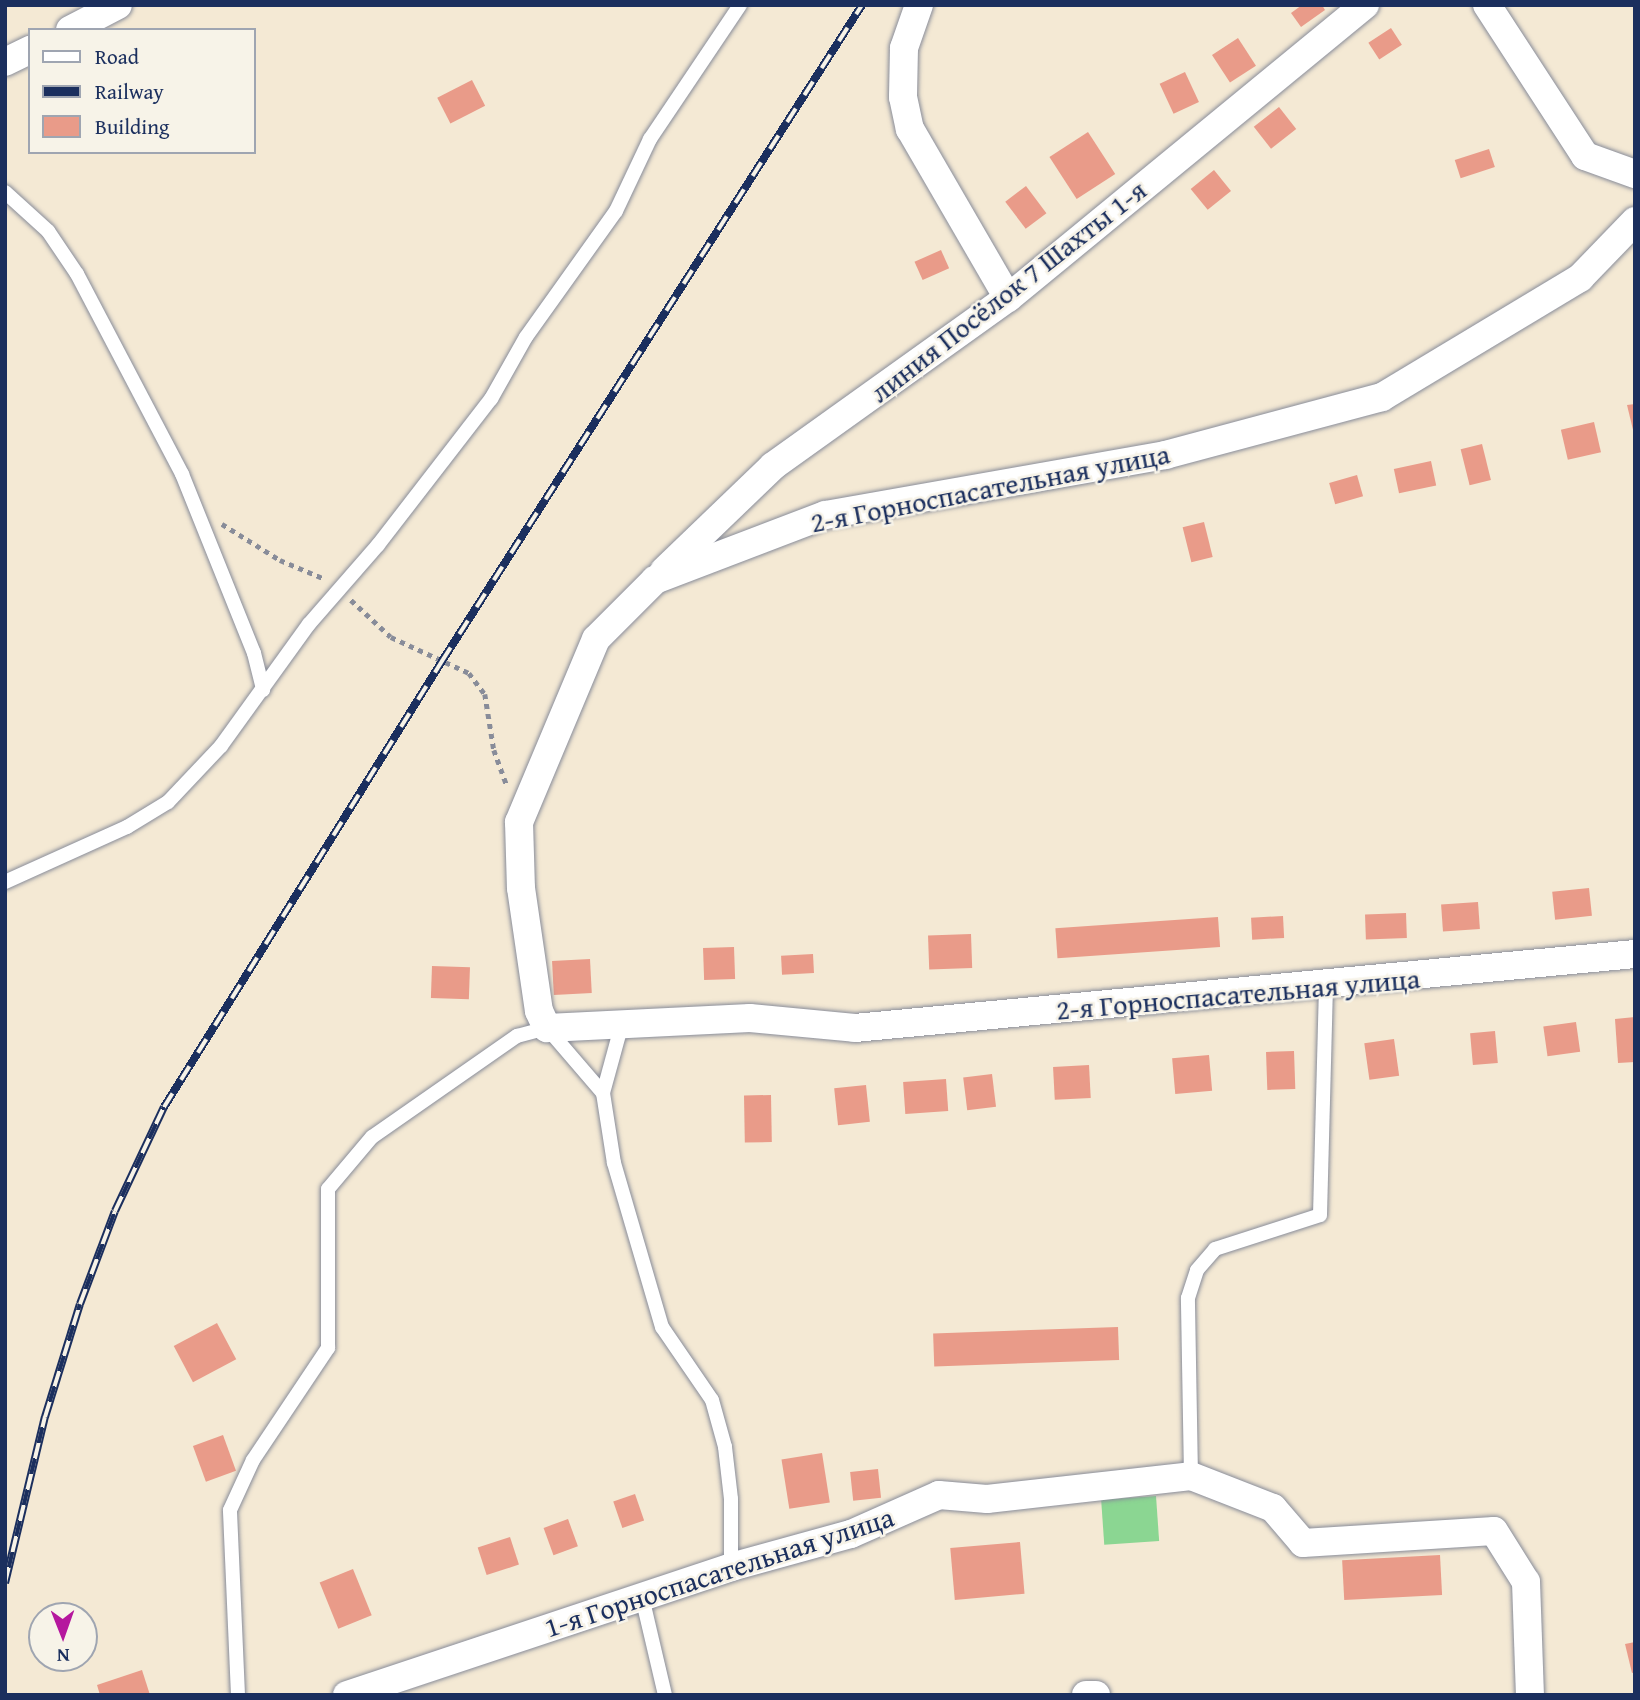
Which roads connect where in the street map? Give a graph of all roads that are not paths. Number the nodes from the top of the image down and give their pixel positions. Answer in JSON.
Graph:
{"nodes":[{"id":1,"x":118,"y":5,"type":"edge"},
{"id":2,"x":740,"y":5,"type":"edge"},
{"id":3,"x":919,"y":5,"type":"edge"},
{"id":4,"x":1365,"y":5,"type":"edge"},
{"id":5,"x":1487,"y":5,"type":"edge"},
{"id":6,"x":74,"y":28,"type":"edge"},
{"id":7,"x":28,"y":51,"type":"edge"},
{"id":8,"x":5,"y":62,"type":"edge"},
{"id":9,"x":1635,"y":174,"type":"edge"},
{"id":10,"x":5,"y":192,"type":"edge"},
{"id":11,"x":1635,"y":221,"type":"edge"},
{"id":12,"x":1008,"y":298,"type":"junction"},
{"id":13,"x":655,"y":580,"type":"junction"},
{"id":14,"x":263,"y":690,"type":"junction"},
{"id":15,"x":5,"y":882,"type":"edge"},
{"id":16,"x":1635,"y":954,"type":"edge"},
{"id":17,"x":1326,"y":987,"type":"junction"},
{"id":18,"x":621,"y":1027,"type":"junction"},
{"id":19,"x":547,"y":1028,"type":"junction"},
{"id":20,"x":604,"y":1093,"type":"junction"},
{"id":21,"x":1191,"y":1476,"type":"junction"},
{"id":22,"x":731,"y":1567,"type":"junction"},
{"id":23,"x":642,"y":1597,"type":"junction"},
{"id":24,"x":238,"y":1695,"type":"edge"},
{"id":25,"x":347,"y":1695,"type":"edge"},
{"id":26,"x":665,"y":1695,"type":"edge"},
{"id":27,"x":1086,"y":1695,"type":"edge"},
{"id":28,"x":1096,"y":1695,"type":"edge"},
{"id":29,"x":1530,"y":1695,"type":"edge"}],
"edges":[{"from":1,"to":6,"type":"street"},
{"from":2,"to":14,"type":"lane"},
{"from":3,"to":12,"type":"street"},
{"from":4,"to":12,"type":"street","name":"линия Посёлок 7 Шахты 1-я"},
{"from":5,"to":9,"type":"street"},
{"from":7,"to":8,"type":"street"},
{"from":10,"to":14,"type":"lane"},
{"from":11,"to":13,"type":"street","name":"2-я Горноспасательная улица"},
{"from":12,"to":13,"type":"street","name":"линия Посёлок 7 Шахты 1-я"},
{"from":13,"to":19,"type":"street","name":"2-я Горноспасательная улица"},
{"from":14,"to":15,"type":"lane"},
{"from":16,"to":17,"type":"street","name":"2-я Горноспасательная улица"},
{"from":17,"to":18,"type":"street","name":"2-я Горноспасательная улица"},
{"from":17,"to":21,"type":"lane"},
{"from":18,"to":19,"type":"street","name":"2-я Горноспасательная улица"},
{"from":18,"to":20,"type":"lane"},
{"from":19,"to":20,"type":"lane"},
{"from":19,"to":24,"type":"lane"},
{"from":20,"to":22,"type":"lane"},
{"from":21,"to":22,"type":"street","name":"1-я Горноспасательная улица"},
{"from":21,"to":29,"type":"street","name":"1-я Горноспасательная улица"},
{"from":22,"to":23,"type":"street","name":"1-я Горноспасательная улица"},
{"from":23,"to":25,"type":"street","name":"1-я Горноспасательная улица"},
{"from":23,"to":26,"type":"lane"},
{"from":27,"to":28,"type":"street"}]}
